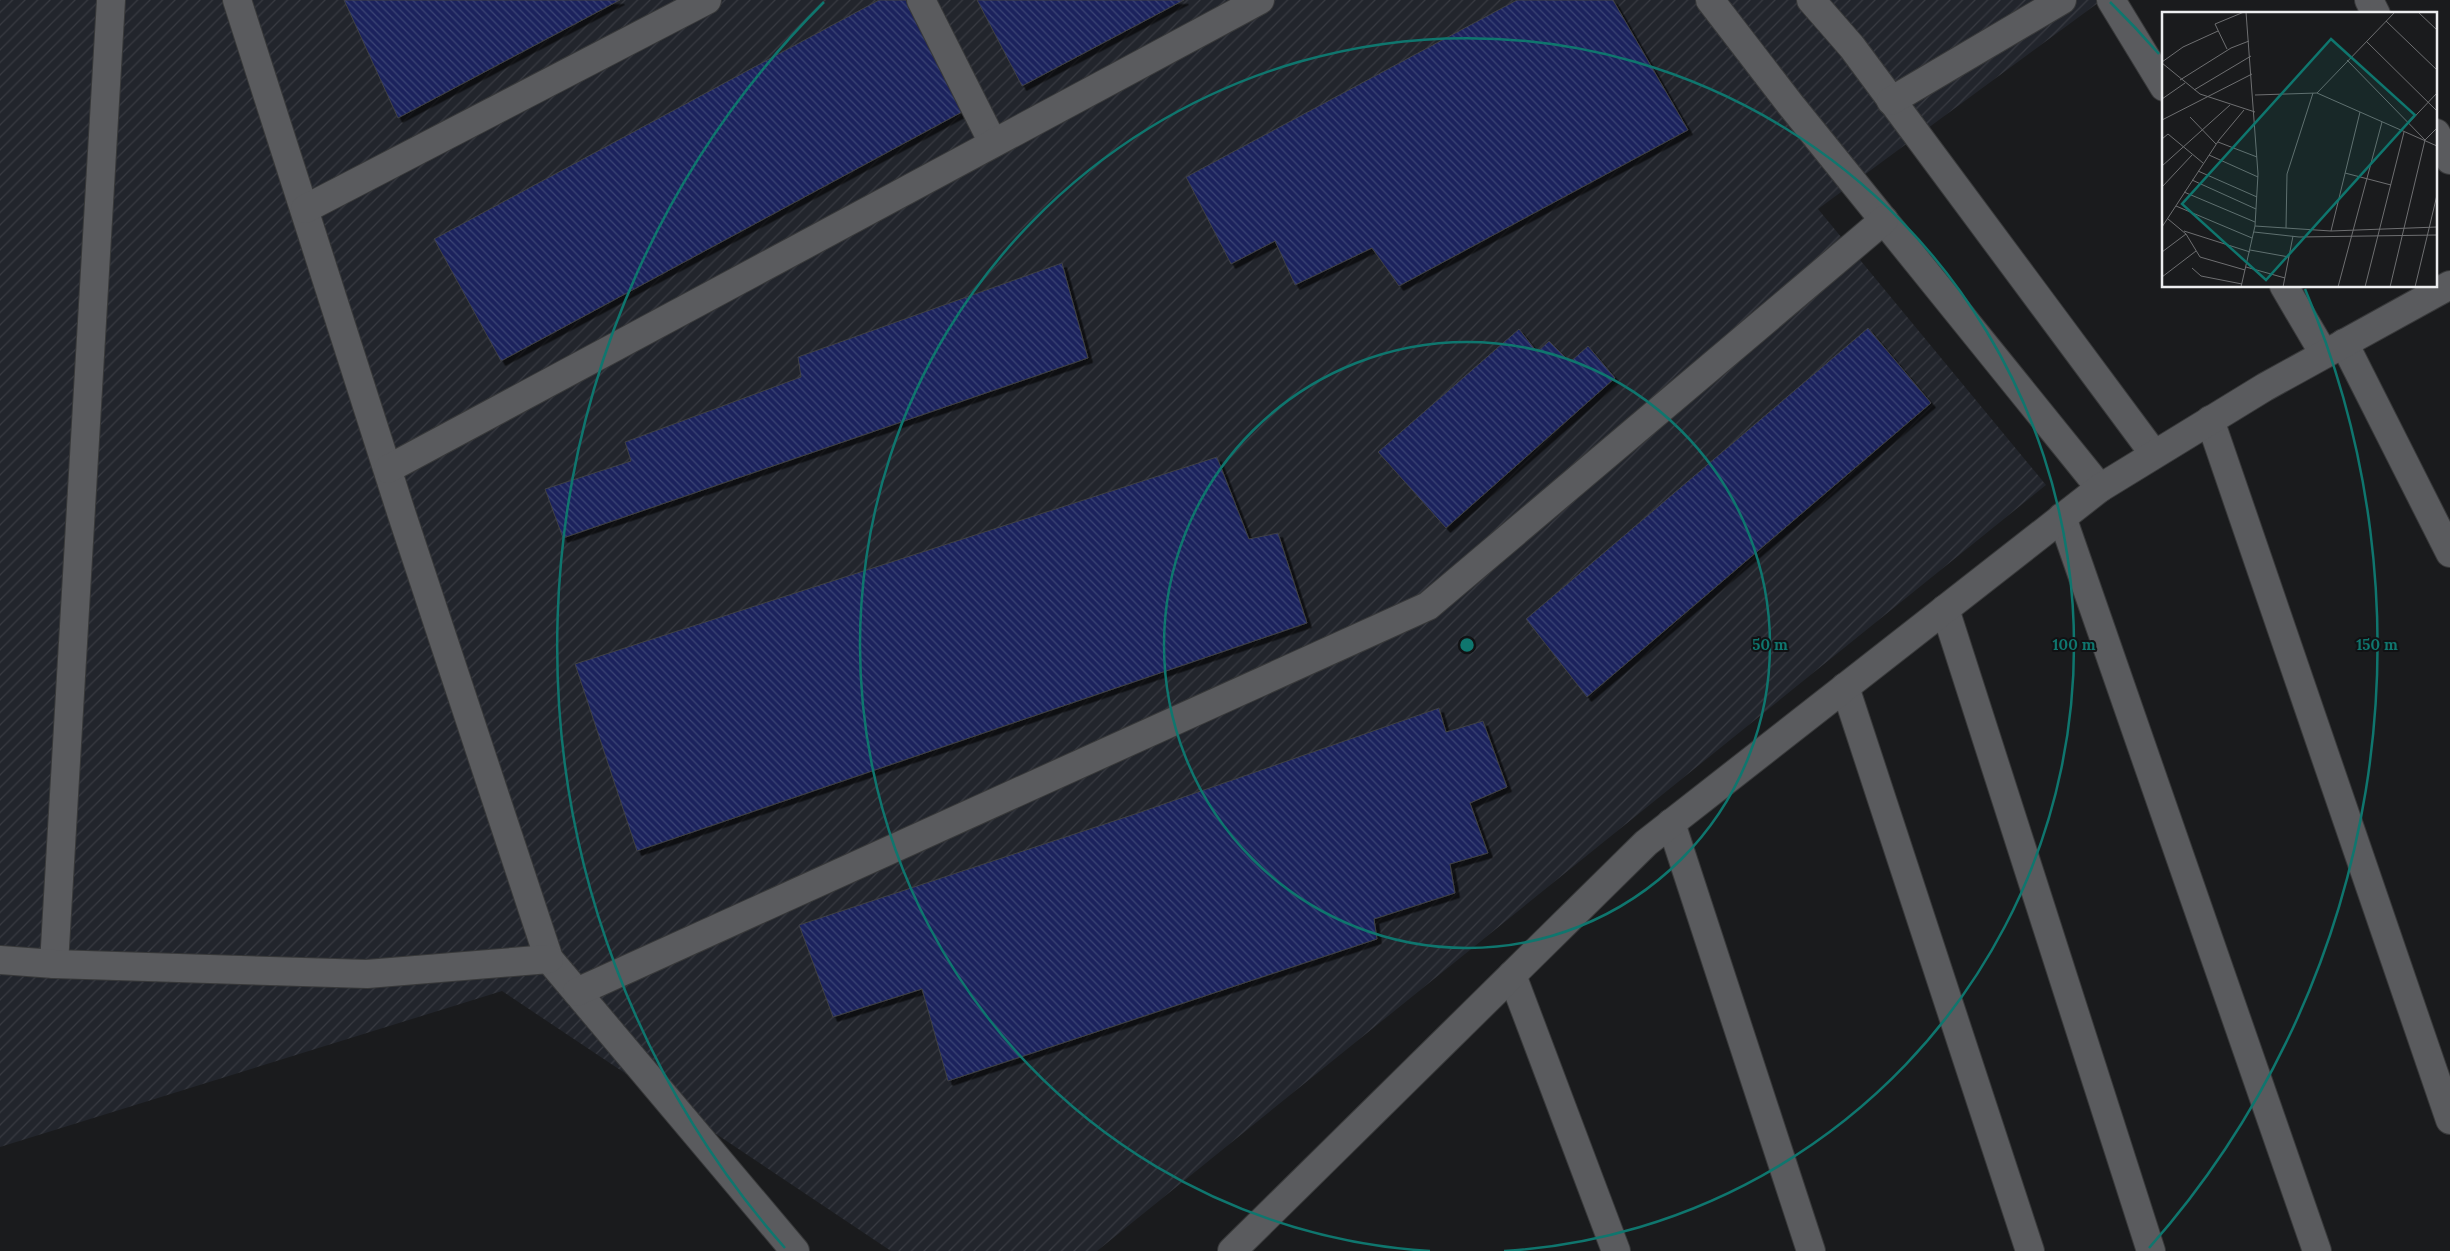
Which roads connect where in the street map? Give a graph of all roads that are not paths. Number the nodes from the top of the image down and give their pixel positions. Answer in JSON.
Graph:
{"nodes":[{"id":1,"x":111,"y":0,"type":"edge"},
{"id":2,"x":237,"y":0,"type":"edge"},
{"id":3,"x":707,"y":0,"type":"edge"},
{"id":4,"x":920,"y":0,"type":"edge"},
{"id":5,"x":1260,"y":0,"type":"edge"},
{"id":6,"x":1710,"y":0,"type":"edge"},
{"id":7,"x":1811,"y":0,"type":"edge"},
{"id":8,"x":2062,"y":0,"type":"edge"},
{"id":9,"x":2111,"y":0,"type":"edge"},
{"id":10,"x":2369,"y":0,"type":"edge"},
{"id":11,"x":2375,"y":12,"type":"edge"},
{"id":12,"x":2162,"y":84,"type":"edge"},
{"id":13,"x":1891,"y":101,"type":"junction"},
{"id":14,"x":2438,"y":137,"type":"edge"},
{"id":15,"x":993,"y":143,"type":"junction"},
{"id":16,"x":2450,"y":160,"type":"edge"},
{"id":17,"x":304,"y":209,"type":"junction"},
{"id":18,"x":1884,"y":220,"type":"junction"},
{"id":19,"x":2450,"y":285,"type":"edge"},
{"id":20,"x":2286,"y":288,"type":"edge"},
{"id":21,"x":2334,"y":349,"type":"junction"},
{"id":22,"x":2210,"y":420,"type":"junction"},
{"id":23,"x":2154,"y":454,"type":"junction"},
{"id":24,"x":388,"y":469,"type":"junction"},
{"id":25,"x":2100,"y":488,"type":"junction"},
{"id":26,"x":2062,"y":517,"type":"junction"},
{"id":27,"x":2450,"y":553,"type":"edge"},
{"id":28,"x":1944,"y":609,"type":"junction"},
{"id":29,"x":1845,"y":687,"type":"junction"},
{"id":30,"x":1671,"y":823,"type":"junction"},
{"id":31,"x":549,"y":959,"type":"junction"},
{"id":32,"x":0,"y":960,"type":"edge"},
{"id":33,"x":54,"y":964,"type":"junction"},
{"id":34,"x":1512,"y":975,"type":"junction"},
{"id":35,"x":577,"y":992,"type":"junction"},
{"id":36,"x":2450,"y":1120,"type":"edge"},
{"id":37,"x":794,"y":1251,"type":"edge"},
{"id":38,"x":1232,"y":1251,"type":"edge"},
{"id":39,"x":1616,"y":1251,"type":"edge"},
{"id":40,"x":1811,"y":1251,"type":"edge"},
{"id":41,"x":2030,"y":1251,"type":"edge"},
{"id":42,"x":2151,"y":1251,"type":"edge"},
{"id":43,"x":2317,"y":1251,"type":"edge"}],
"edges":[{"from":1,"to":33,"type":"street"},
{"from":2,"to":17,"type":"street"},
{"from":3,"to":17,"type":"street"},
{"from":4,"to":15,"type":"street"},
{"from":5,"to":15,"type":"street"},
{"from":6,"to":18,"type":"street"},
{"from":7,"to":13,"type":"street"},
{"from":8,"to":13,"type":"street"},
{"from":9,"to":12,"type":"street"},
{"from":10,"to":11,"type":"street"},
{"from":13,"to":23,"type":"street"},
{"from":14,"to":16,"type":"street"},
{"from":15,"to":24,"type":"street"},
{"from":17,"to":24,"type":"street"},
{"from":18,"to":25,"type":"street"},
{"from":18,"to":35,"type":"street"},
{"from":19,"to":21,"type":"street"},
{"from":20,"to":21,"type":"street"},
{"from":21,"to":22,"type":"street"},
{"from":21,"to":27,"type":"street"},
{"from":22,"to":23,"type":"street"},
{"from":22,"to":36,"type":"street"},
{"from":23,"to":25,"type":"street"},
{"from":24,"to":31,"type":"street"},
{"from":25,"to":26,"type":"street"},
{"from":26,"to":28,"type":"street"},
{"from":26,"to":43,"type":"street"},
{"from":28,"to":29,"type":"street"},
{"from":28,"to":42,"type":"street"},
{"from":29,"to":30,"type":"street"},
{"from":29,"to":41,"type":"street"},
{"from":30,"to":34,"type":"street"},
{"from":30,"to":40,"type":"street"},
{"from":31,"to":33,"type":"street"},
{"from":31,"to":35,"type":"street"},
{"from":32,"to":33,"type":"street"},
{"from":34,"to":38,"type":"street"},
{"from":34,"to":39,"type":"street"},
{"from":35,"to":37,"type":"street"}]}
